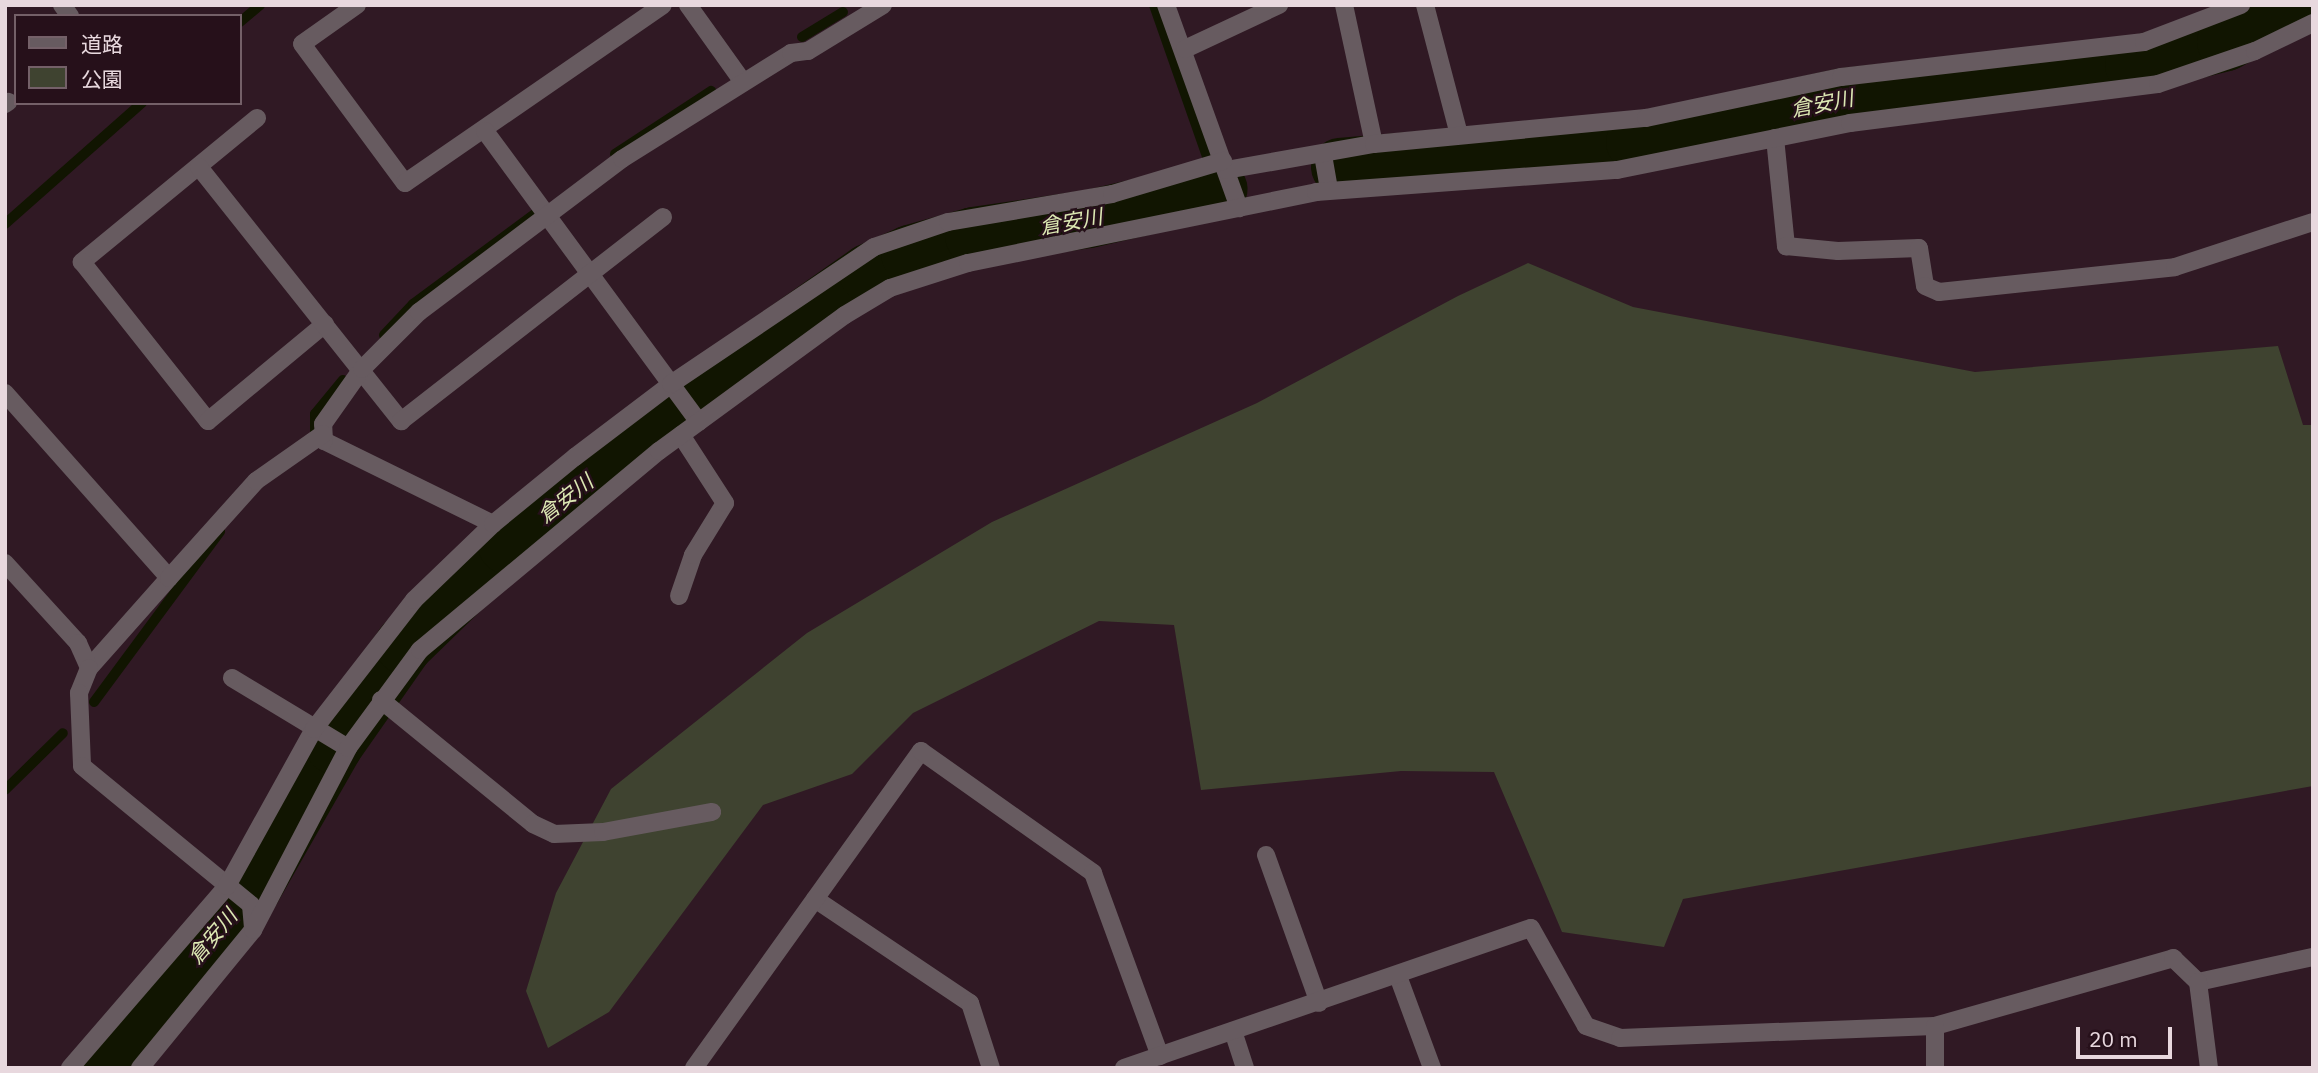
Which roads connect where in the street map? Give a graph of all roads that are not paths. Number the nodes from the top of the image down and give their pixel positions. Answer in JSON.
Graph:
{"nodes":[{"id":1,"x":357,"y":5,"type":"edge"},
{"id":2,"x":663,"y":5,"type":"edge"},
{"id":3,"x":688,"y":5,"type":"edge"},
{"id":4,"x":1166,"y":5,"type":"edge"},
{"id":5,"x":1279,"y":5,"type":"edge"},
{"id":6,"x":1344,"y":5,"type":"edge"},
{"id":7,"x":1425,"y":5,"type":"edge"},
{"id":8,"x":2241,"y":5,"type":"edge"},
{"id":9,"x":875,"y":7,"type":"edge"},
{"id":10,"x":2313,"y":23,"type":"edge"},
{"id":11,"x":1185,"y":49,"type":"junction"},
{"id":12,"x":743,"y":82,"type":"junction"},
{"id":13,"x":257,"y":118,"type":"dead end"},
{"id":14,"x":485,"y":131,"type":"junction"},
{"id":15,"x":1459,"y":135,"type":"junction"},
{"id":16,"x":1775,"y":138,"type":"junction"},
{"id":17,"x":1374,"y":144,"type":"junction"},
{"id":18,"x":1323,"y":155,"type":"junction"},
{"id":19,"x":1224,"y":166,"type":"junction"},
{"id":20,"x":199,"y":167,"type":"junction"},
{"id":21,"x":1329,"y":190,"type":"junction"},
{"id":22,"x":1239,"y":208,"type":"junction"},
{"id":23,"x":545,"y":211,"type":"junction"},
{"id":24,"x":663,"y":218,"type":"dead end"},
{"id":25,"x":2313,"y":222,"type":"edge"},
{"id":26,"x":589,"y":275,"type":"junction"},
{"id":27,"x":325,"y":324,"type":"junction"},
{"id":28,"x":362,"y":369,"type":"junction"},
{"id":29,"x":674,"y":388,"type":"junction"},
{"id":30,"x":5,"y":393,"type":"edge"},
{"id":31,"x":695,"y":416,"type":"junction"},
{"id":32,"x":681,"y":435,"type":"junction"},
{"id":33,"x":318,"y":436,"type":"junction"},
{"id":34,"x":493,"y":524,"type":"junction"},
{"id":35,"x":5,"y":563,"type":"edge"},
{"id":36,"x":169,"y":578,"type":"junction"},
{"id":37,"x":678,"y":596,"type":"dead end"},
{"id":38,"x":89,"y":668,"type":"junction"},
{"id":39,"x":232,"y":677,"type":"dead end"},
{"id":40,"x":381,"y":700,"type":"junction"},
{"id":41,"x":315,"y":729,"type":"junction"},
{"id":42,"x":347,"y":748,"type":"junction"},
{"id":43,"x":712,"y":812,"type":"dead end"},
{"id":44,"x":1266,"y":855,"type":"dead end"},
{"id":45,"x":227,"y":886,"type":"junction"},
{"id":46,"x":815,"y":899,"type":"junction"},
{"id":47,"x":253,"y":930,"type":"junction"},
{"id":48,"x":2313,"y":957,"type":"edge"},
{"id":49,"x":1398,"y":976,"type":"junction"},
{"id":50,"x":2198,"y":982,"type":"junction"},
{"id":51,"x":1318,"y":1003,"type":"junction"},
{"id":52,"x":1935,"y":1026,"type":"junction"},
{"id":53,"x":1233,"y":1031,"type":"junction"},
{"id":54,"x":1160,"y":1056,"type":"junction"},
{"id":55,"x":79,"y":1065,"type":"edge"},
{"id":56,"x":140,"y":1068,"type":"edge"},
{"id":57,"x":694,"y":1068,"type":"edge"},
{"id":58,"x":991,"y":1068,"type":"edge"},
{"id":59,"x":1124,"y":1068,"type":"edge"},
{"id":60,"x":1245,"y":1068,"type":"edge"},
{"id":61,"x":1432,"y":1068,"type":"edge"},
{"id":62,"x":1935,"y":1068,"type":"edge"},
{"id":63,"x":2209,"y":1068,"type":"edge"}],
"edges":[{"from":1,"to":14,"type":"street"},
{"from":2,"to":14,"type":"street"},
{"from":3,"to":12,"type":"street"},
{"from":4,"to":11,"type":"street"},
{"from":5,"to":11,"type":"street"},
{"from":6,"to":17,"type":"street"},
{"from":7,"to":15,"type":"street"},
{"from":8,"to":15,"type":"street"},
{"from":9,"to":12,"type":"street"},
{"from":10,"to":16,"type":"street"},
{"from":11,"to":19,"type":"street"},
{"from":12,"to":23,"type":"street"},
{"from":13,"to":20,"type":"street"},
{"from":14,"to":23,"type":"street"},
{"from":15,"to":17,"type":"street"},
{"from":16,"to":21,"type":"street"},
{"from":16,"to":25,"type":"street"},
{"from":17,"to":18,"type":"street"},
{"from":18,"to":19,"type":"street"},
{"from":18,"to":21,"type":"street"},
{"from":19,"to":22,"type":"street"},
{"from":19,"to":29,"type":"street"},
{"from":20,"to":27,"type":"street"},
{"from":20,"to":27,"type":"street"},
{"from":21,"to":22,"type":"street"},
{"from":22,"to":31,"type":"street"},
{"from":23,"to":26,"type":"street"},
{"from":23,"to":28,"type":"street"},
{"from":24,"to":26,"type":"street"},
{"from":26,"to":28,"type":"street"},
{"from":26,"to":29,"type":"street"},
{"from":27,"to":28,"type":"street"},
{"from":28,"to":33,"type":"street"},
{"from":29,"to":31,"type":"street"},
{"from":29,"to":34,"type":"street"},
{"from":30,"to":36,"type":"street"},
{"from":31,"to":32,"type":"street"},
{"from":32,"to":37,"type":"street"},
{"from":32,"to":40,"type":"street"},
{"from":33,"to":34,"type":"street"},
{"from":33,"to":36,"type":"street"},
{"from":34,"to":41,"type":"street"},
{"from":35,"to":38,"type":"street"},
{"from":36,"to":38,"type":"street"},
{"from":38,"to":45,"type":"street"},
{"from":39,"to":41,"type":"street"},
{"from":40,"to":42,"type":"street"},
{"from":40,"to":43,"type":"street"},
{"from":41,"to":42,"type":"street"},
{"from":41,"to":45,"type":"street"},
{"from":42,"to":47,"type":"street"},
{"from":44,"to":51,"type":"street"},
{"from":45,"to":47,"type":"street"},
{"from":45,"to":55,"type":"street"},
{"from":46,"to":54,"type":"street"},
{"from":46,"to":57,"type":"street"},
{"from":46,"to":58,"type":"street"},
{"from":47,"to":56,"type":"street"},
{"from":48,"to":50,"type":"street"},
{"from":49,"to":51,"type":"street"},
{"from":49,"to":52,"type":"street"},
{"from":49,"to":61,"type":"street"},
{"from":50,"to":52,"type":"street"},
{"from":50,"to":63,"type":"street"},
{"from":51,"to":53,"type":"street"},
{"from":52,"to":62,"type":"street"},
{"from":53,"to":54,"type":"street"},
{"from":53,"to":60,"type":"street"},
{"from":54,"to":59,"type":"street"}]}
